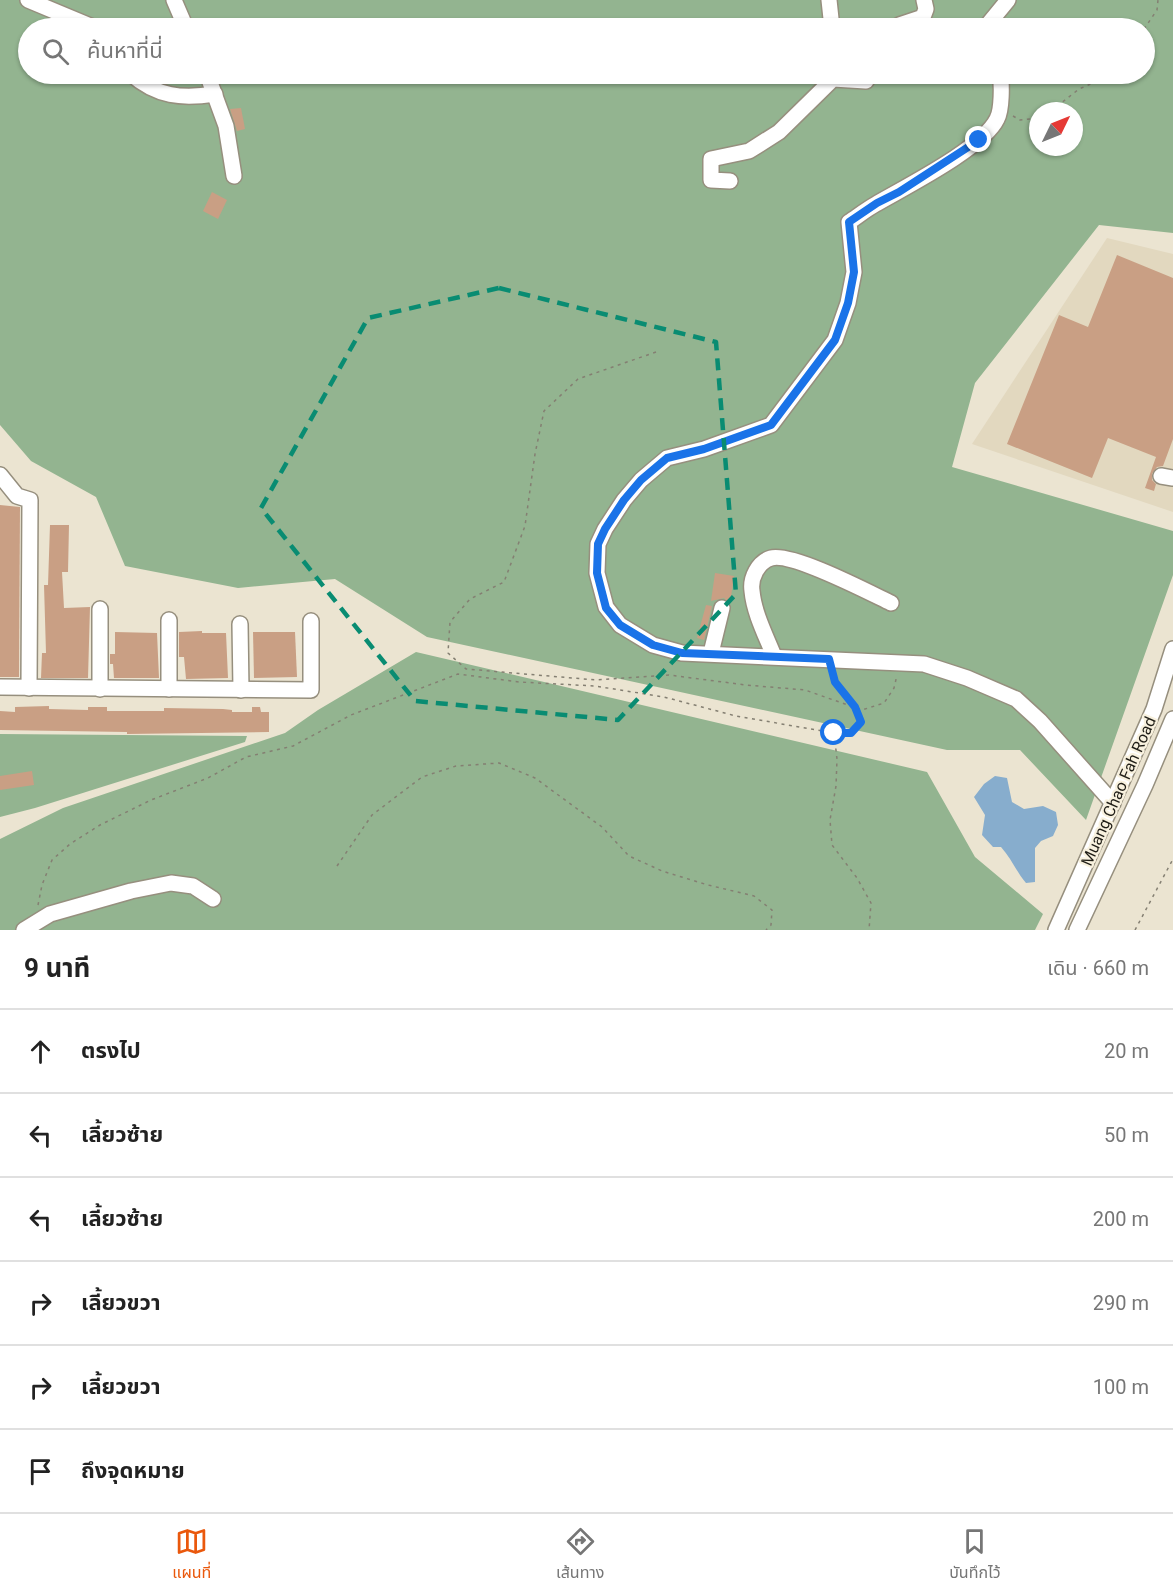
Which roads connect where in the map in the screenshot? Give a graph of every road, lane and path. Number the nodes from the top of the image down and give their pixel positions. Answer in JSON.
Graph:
{"nodes":[{"id":1,"x":28,"y":0,"type":"edge"},
{"id":2,"x":174,"y":0,"type":"edge"},
{"id":3,"x":829,"y":0,"type":"edge"},
{"id":4,"x":924,"y":0,"type":"edge"},
{"id":5,"x":1008,"y":0,"type":"edge"},
{"id":6,"x":1158,"y":0,"type":"edge"},
{"id":7,"x":71,"y":18,"type":"edge"},
{"id":8,"x":182,"y":18,"type":"edge"},
{"id":9,"x":831,"y":18,"type":"edge"},
{"id":10,"x":920,"y":18,"type":"edge"},
{"id":11,"x":993,"y":18,"type":"edge"},
{"id":12,"x":1152,"y":18,"type":"edge"},
{"id":13,"x":145,"y":84,"type":"edge"},
{"id":14,"x":211,"y":84,"type":"edge"},
{"id":15,"x":828,"y":84,"type":"edge"},
{"id":16,"x":1002,"y":84,"type":"edge"},
{"id":17,"x":1089,"y":84,"type":"edge"},
{"id":18,"x":215,"y":94,"type":"junction"},
{"id":19,"x":1062,"y":102,"type":"edge"},
{"id":20,"x":999,"y":108,"type":"junction"},
{"id":21,"x":1029,"y":119,"type":"edge"},
{"id":22,"x":234,"y":176,"type":"dead end"},
{"id":23,"x":730,"y":180,"type":"dead end"},
{"id":24,"x":656,"y":352,"type":"dead end"},
{"id":25,"x":0,"y":475,"type":"edge"},
{"id":26,"x":891,"y":603,"type":"dead end"},
{"id":27,"x":722,"y":608,"type":"dead end"},
{"id":28,"x":100,"y":609,"type":"dead end"},
{"id":29,"x":169,"y":620,"type":"dead end"},
{"id":30,"x":311,"y":621,"type":"dead end"},
{"id":31,"x":240,"y":624,"type":"dead end"},
{"id":32,"x":1173,"y":649,"type":"edge"},
{"id":33,"x":711,"y":653,"type":"junction"},
{"id":34,"x":774,"y":656,"type":"junction"},
{"id":35,"x":829,"y":659,"type":"junction"},
{"id":36,"x":900,"y":662,"type":"junction"},
{"id":37,"x":0,"y":687,"type":"edge"},
{"id":38,"x":29,"y":688,"type":"junction"},
{"id":39,"x":100,"y":688,"type":"junction"},
{"id":40,"x":169,"y":689,"type":"junction"},
{"id":41,"x":241,"y":690,"type":"junction"},
{"id":42,"x":1173,"y":719,"type":"edge"},
{"id":43,"x":834,"y":733,"type":"junction"},
{"id":44,"x":1113,"y":803,"type":"junction"},
{"id":45,"x":1173,"y":859,"type":"edge"},
{"id":46,"x":337,"y":866,"type":"dead end"},
{"id":47,"x":213,"y":899,"type":"dead end"},
{"id":48,"x":38,"y":905,"type":"dead end"},
{"id":49,"x":24,"y":930,"type":"edge"},
{"id":50,"x":766,"y":930,"type":"edge"},
{"id":51,"x":869,"y":930,"type":"edge"},
{"id":52,"x":1056,"y":930,"type":"edge"},
{"id":53,"x":1077,"y":930,"type":"edge"},
{"id":54,"x":1135,"y":930,"type":"edge"}],
"edges":[{"from":1,"to":7,"type":"street"},
{"from":2,"to":8,"type":"street"},
{"from":3,"to":9,"type":"street"},
{"from":4,"to":10,"type":"street"},
{"from":5,"to":11,"type":"street"},
{"from":6,"to":12,"type":"path"},
{"from":13,"to":18,"type":"street"},
{"from":14,"to":18,"type":"street"},
{"from":15,"to":23,"type":"street"},
{"from":16,"to":20,"type":"street"},
{"from":17,"to":19,"type":"path"},
{"from":18,"to":22,"type":"street"},
{"from":20,"to":21,"type":"path"},
{"from":20,"to":33,"type":"street"},
{"from":24,"to":36,"type":"path"},
{"from":25,"to":38,"type":"street"},
{"from":26,"to":34,"type":"street"},
{"from":27,"to":33,"type":"street"},
{"from":28,"to":39,"type":"street"},
{"from":29,"to":40,"type":"street"},
{"from":30,"to":41,"type":"street"},
{"from":31,"to":41,"type":"street"},
{"from":32,"to":44,"type":"street","name":"Muang Chao Fah Road"},
{"from":33,"to":34,"type":"street"},
{"from":34,"to":35,"type":"street"},
{"from":35,"to":36,"type":"street"},
{"from":35,"to":43,"type":"path"},
{"from":36,"to":44,"type":"street"},
{"from":37,"to":38,"type":"street"},
{"from":38,"to":39,"type":"street"},
{"from":39,"to":40,"type":"street"},
{"from":40,"to":41,"type":"street"},
{"from":42,"to":53,"type":"street","name":"Muang Chao Fah Road"},
{"from":43,"to":48,"type":"path"},
{"from":43,"to":51,"type":"path"},
{"from":44,"to":52,"type":"street","name":"Muang Chao Fah Road"},
{"from":45,"to":54,"type":"path"},
{"from":46,"to":50,"type":"path"},
{"from":47,"to":49,"type":"street"}]}
